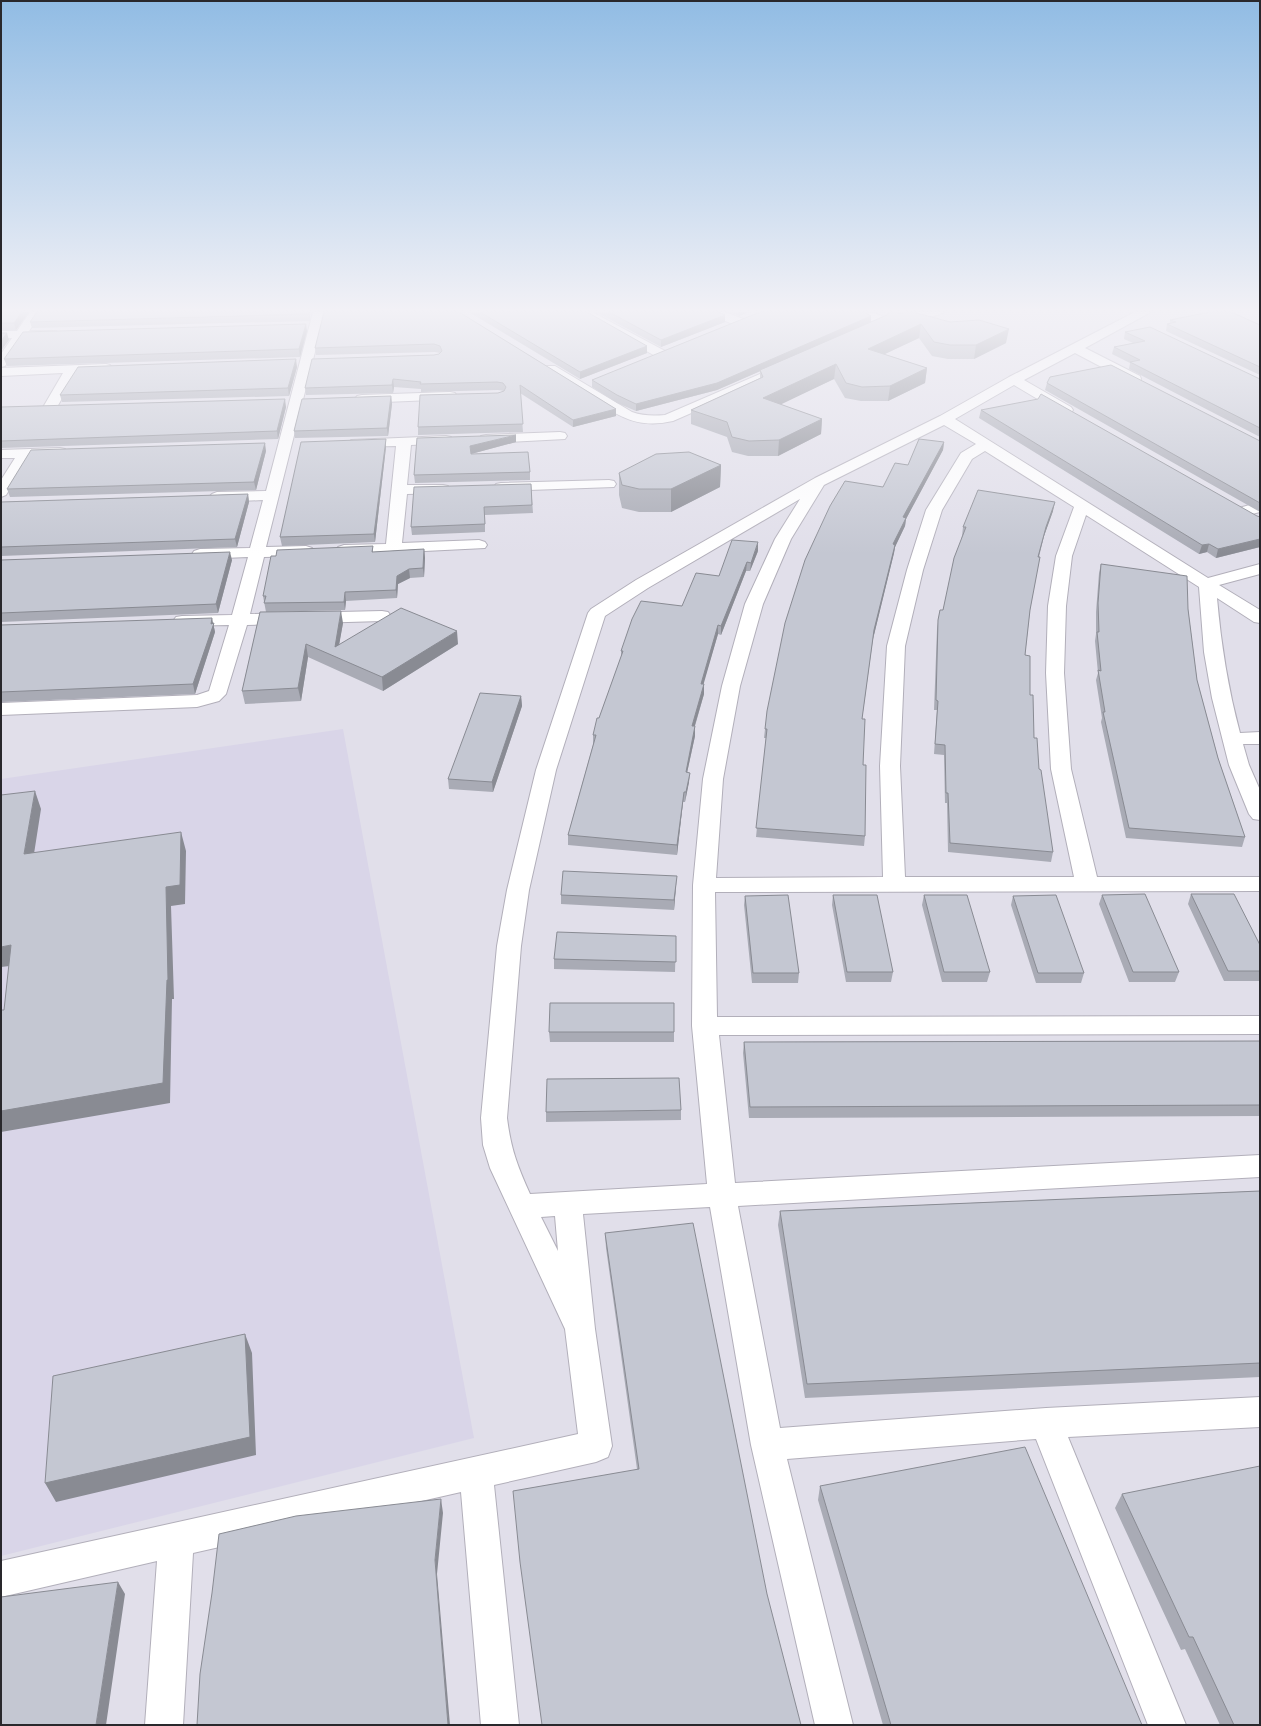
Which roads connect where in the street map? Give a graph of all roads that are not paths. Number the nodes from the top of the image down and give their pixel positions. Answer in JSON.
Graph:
{"nodes":[{"id":1,"x":59,"y":393,"type":"edge"},
{"id":2,"x":298,"y":393,"type":"edge"},
{"id":3,"x":590,"y":393,"type":"edge"},
{"id":4,"x":726,"y":393,"type":"edge"},
{"id":5,"x":992,"y":393,"type":"edge"},
{"id":6,"x":1036,"y":393,"type":"edge"},
{"id":7,"x":467,"y":396,"type":"edge"},
{"id":8,"x":350,"y":399,"type":"edge"},
{"id":9,"x":65,"y":408,"type":"edge"},
{"id":10,"x":35,"y":409,"type":"edge"},
{"id":11,"x":49,"y":409,"type":"junction"},
{"id":12,"x":1075,"y":415,"type":"edge"},
{"id":13,"x":945,"y":419,"type":"junction"},
{"id":14,"x":560,"y":436,"type":"dead end"},
{"id":15,"x":475,"y":439,"type":"edge"},
{"id":16,"x":459,"y":440,"type":"edge"},
{"id":17,"x":404,"y":441,"type":"junction"},
{"id":18,"x":341,"y":443,"type":"edge"},
{"id":19,"x":985,"y":445,"type":"junction"},
{"id":20,"x":72,"y":452,"type":"edge"},
{"id":21,"x":25,"y":453,"type":"junction"},
{"id":22,"x":1,"y":454,"type":"edge"},
{"id":23,"x":820,"y":481,"type":"junction"},
{"id":24,"x":609,"y":484,"type":"dead end"},
{"id":25,"x":485,"y":488,"type":"edge"},
{"id":26,"x":454,"y":489,"type":"edge"},
{"id":27,"x":400,"y":490,"type":"junction"},
{"id":28,"x":272,"y":495,"type":"junction"},
{"id":29,"x":200,"y":497,"type":"edge"},
{"id":30,"x":4,"y":500,"type":"edge"},
{"id":31,"x":1231,"y":504,"type":"edge"},
{"id":32,"x":1082,"y":506,"type":"junction"},
{"id":33,"x":1260,"y":507,"type":"edge"},
{"id":34,"x":1244,"y":511,"type":"junction"},
{"id":35,"x":1260,"y":520,"type":"edge"},
{"id":36,"x":479,"y":545,"type":"dead end"},
{"id":37,"x":394,"y":548,"type":"junction"},
{"id":38,"x":256,"y":552,"type":"junction"},
{"id":39,"x":185,"y":555,"type":"edge"},
{"id":40,"x":1260,"y":569,"type":"edge"},
{"id":41,"x":1206,"y":583,"type":"junction"},
{"id":42,"x":382,"y":616,"type":"dead end"},
{"id":43,"x":1260,"y":618,"type":"edge"},
{"id":44,"x":240,"y":619,"type":"junction"},
{"id":45,"x":169,"y":622,"type":"edge"},
{"id":46,"x":1,"y":709,"type":"edge"},
{"id":47,"x":1260,"y":738,"type":"edge"},
{"id":48,"x":1232,"y":739,"type":"junction"},
{"id":49,"x":1260,"y":814,"type":"edge"},
{"id":50,"x":894,"y":884,"type":"junction"},
{"id":51,"x":1087,"y":884,"type":"junction"},
{"id":52,"x":1260,"y":884,"type":"edge"},
{"id":53,"x":704,"y":885,"type":"junction"},
{"id":54,"x":1260,"y":1025,"type":"edge"},
{"id":55,"x":705,"y":1026,"type":"junction"},
{"id":56,"x":1260,"y":1166,"type":"edge"},
{"id":57,"x":722,"y":1196,"type":"junction"},
{"id":58,"x":568,"y":1204,"type":"junction"},
{"id":59,"x":522,"y":1206,"type":"junction"},
{"id":60,"x":580,"y":1328,"type":"junction"},
{"id":61,"x":1260,"y":1412,"type":"edge"},
{"id":62,"x":1046,"y":1423,"type":"junction"},
{"id":63,"x":767,"y":1445,"type":"junction"},
{"id":64,"x":476,"y":1473,"type":"junction"},
{"id":65,"x":176,"y":1540,"type":"junction"},
{"id":66,"x":1,"y":1579,"type":"edge"},
{"id":67,"x":164,"y":1725,"type":"edge"},
{"id":68,"x":500,"y":1725,"type":"edge"},
{"id":69,"x":834,"y":1725,"type":"edge"},
{"id":70,"x":1167,"y":1725,"type":"edge"}],
"edges":[{"from":1,"to":11,"type":"street"},
{"from":2,"to":28,"type":"street"},
{"from":3,"to":4,"type":"street"},
{"from":5,"to":13,"type":"street"},
{"from":6,"to":12,"type":"street"},
{"from":7,"to":8,"type":"street"},
{"from":9,"to":11,"type":"street"},
{"from":10,"to":11,"type":"street"},
{"from":13,"to":19,"type":"street"},
{"from":13,"to":23,"type":"street"},
{"from":14,"to":15,"type":"street"},
{"from":16,"to":17,"type":"street"},
{"from":17,"to":18,"type":"street"},
{"from":17,"to":27,"type":"street"},
{"from":19,"to":32,"type":"street"},
{"from":19,"to":50,"type":"street"},
{"from":20,"to":21,"type":"street"},
{"from":21,"to":22,"type":"street"},
{"from":21,"to":30,"type":"street"},
{"from":23,"to":53,"type":"street"},
{"from":23,"to":59,"type":"street"},
{"from":24,"to":25,"type":"street"},
{"from":26,"to":27,"type":"street"},
{"from":27,"to":37,"type":"street"},
{"from":28,"to":29,"type":"street"},
{"from":28,"to":38,"type":"street"},
{"from":31,"to":34,"type":"street"},
{"from":32,"to":41,"type":"street"},
{"from":32,"to":51,"type":"street"},
{"from":33,"to":34,"type":"street"},
{"from":34,"to":35,"type":"street"},
{"from":36,"to":37,"type":"street"},
{"from":37,"to":38,"type":"street"},
{"from":38,"to":39,"type":"street"},
{"from":38,"to":44,"type":"street"},
{"from":40,"to":41,"type":"street"},
{"from":41,"to":43,"type":"street"},
{"from":41,"to":48,"type":"street"},
{"from":42,"to":44,"type":"street"},
{"from":44,"to":45,"type":"street"},
{"from":44,"to":46,"type":"street"},
{"from":47,"to":48,"type":"street"},
{"from":48,"to":49,"type":"street"},
{"from":50,"to":51,"type":"street"},
{"from":50,"to":53,"type":"street"},
{"from":51,"to":52,"type":"street"},
{"from":53,"to":55,"type":"street"},
{"from":54,"to":55,"type":"street"},
{"from":55,"to":57,"type":"street"},
{"from":56,"to":57,"type":"street"},
{"from":57,"to":58,"type":"street"},
{"from":57,"to":63,"type":"street"},
{"from":58,"to":59,"type":"street"},
{"from":58,"to":60,"type":"street"},
{"from":59,"to":60,"type":"street"},
{"from":60,"to":64,"type":"street"},
{"from":61,"to":62,"type":"street"},
{"from":62,"to":63,"type":"street"},
{"from":62,"to":70,"type":"street"},
{"from":63,"to":69,"type":"street"},
{"from":64,"to":65,"type":"street"},
{"from":64,"to":68,"type":"street"},
{"from":65,"to":66,"type":"street"},
{"from":65,"to":67,"type":"street"}]}
